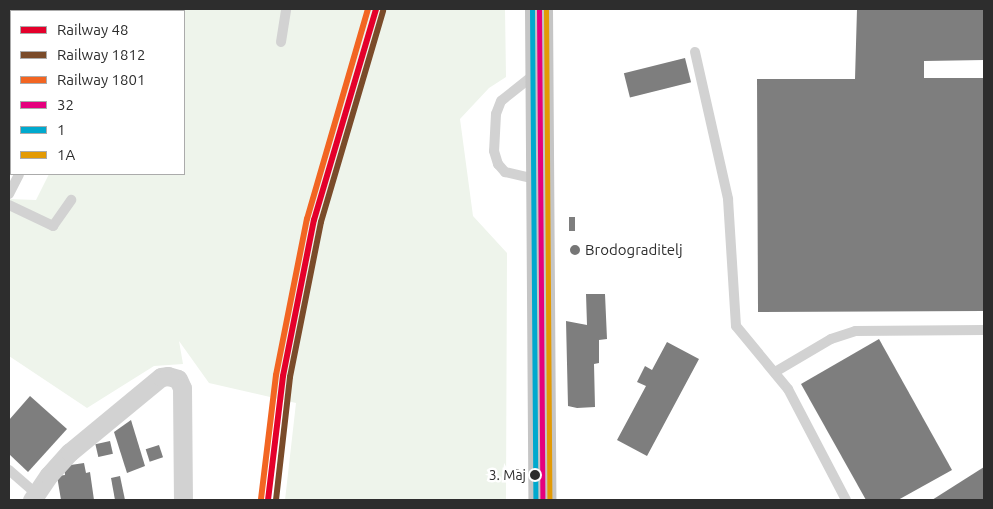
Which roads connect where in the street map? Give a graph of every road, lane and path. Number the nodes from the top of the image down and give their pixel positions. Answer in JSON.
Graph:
{"nodes":[{"id":1,"x":286,"y":9,"type":"edge"},
{"id":2,"x":539,"y":9,"type":"edge"},
{"id":3,"x":281,"y":42,"type":"dead end"},
{"id":4,"x":695,"y":52,"type":"dead end"},
{"id":5,"x":540,"y":70,"type":"junction"},
{"id":6,"x":18,"y":175,"type":"edge"},
{"id":7,"x":541,"y":180,"type":"junction"},
{"id":8,"x":9,"y":194,"type":"edge"},
{"id":9,"x":71,"y":200,"type":"dead end"},
{"id":10,"x":9,"y":205,"type":"edge"},
{"id":11,"x":984,"y":330,"type":"edge"},
{"id":12,"x":775,"y":372,"type":"junction"},
{"id":13,"x":9,"y":470,"type":"edge"},
{"id":14,"x":34,"y":497,"type":"edge"},
{"id":15,"x":183,"y":500,"type":"edge"},
{"id":16,"x":542,"y":500,"type":"edge"},
{"id":17,"x":846,"y":500,"type":"edge"}],
"edges":[{"from":1,"to":3,"type":"lane"},
{"from":2,"to":5,"type":"main road"},
{"from":4,"to":12,"type":"lane"},
{"from":5,"to":7,"type":"main road"},
{"from":5,"to":7,"type":"lane"},
{"from":6,"to":8,"type":"lane"},
{"from":7,"to":16,"type":"main road"},
{"from":9,"to":10,"type":"lane"},
{"from":11,"to":12,"type":"lane"},
{"from":12,"to":17,"type":"lane"},
{"from":13,"to":14,"type":"lane"},
{"from":14,"to":15,"type":"street"}]}
